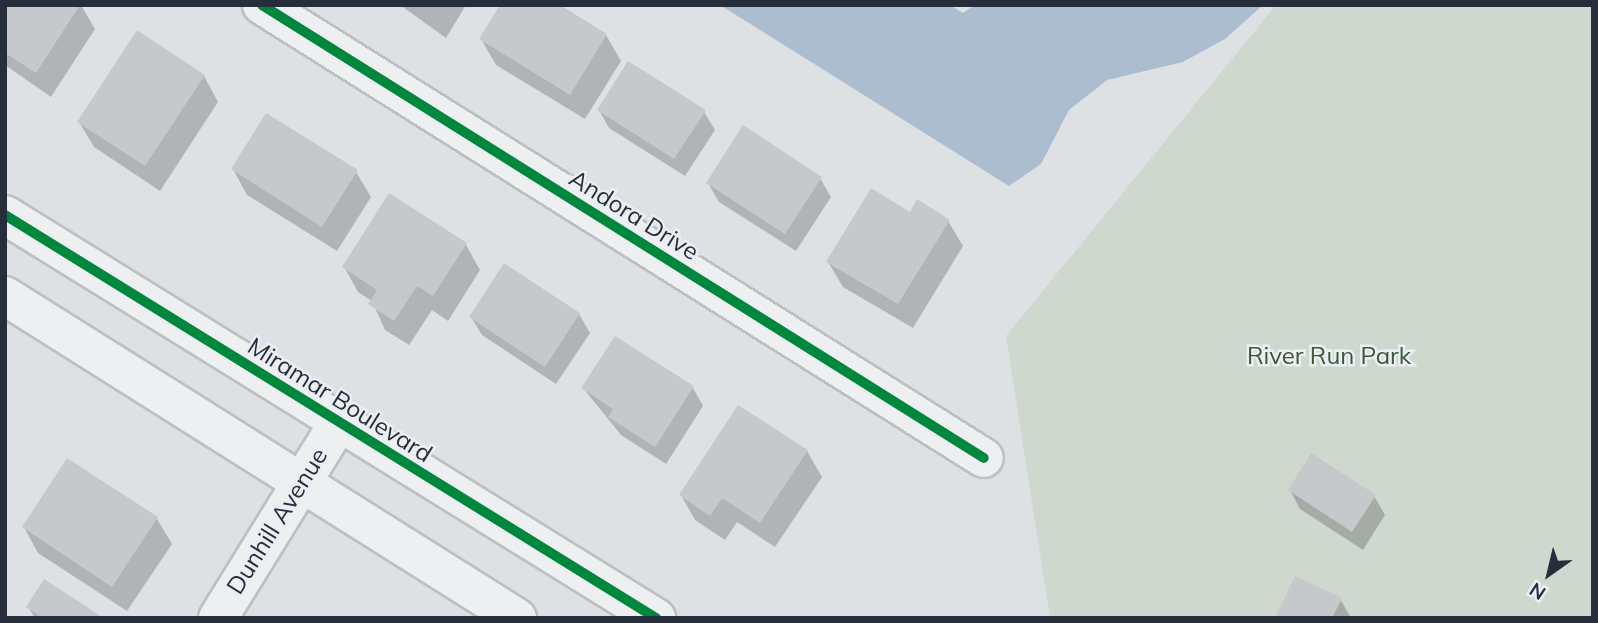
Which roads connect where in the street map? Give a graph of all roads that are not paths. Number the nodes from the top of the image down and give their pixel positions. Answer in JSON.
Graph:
{"nodes":[{"id":1,"x":262,"y":5,"type":"edge"},
{"id":2,"x":5,"y":215,"type":"edge"},
{"id":3,"x":5,"y":296,"type":"edge"},
{"id":4,"x":337,"y":425,"type":"junction"},
{"id":5,"x":984,"y":458,"type":"dead end"},
{"id":6,"x":300,"y":484,"type":"junction"},
{"id":7,"x":218,"y":618,"type":"edge"},
{"id":8,"x":517,"y":618,"type":"edge"},
{"id":9,"x":656,"y":618,"type":"edge"}],
"edges":[{"from":1,"to":5,"type":"street","name":"Andora Drive"},
{"from":2,"to":4,"type":"street","name":"Miramar Boulevard"},
{"from":3,"to":6,"type":"street"},
{"from":4,"to":6,"type":"street","name":"Dunhill Avenue"},
{"from":4,"to":9,"type":"street","name":"Miramar Boulevard"},
{"from":6,"to":7,"type":"street","name":"Dunhill Avenue"},
{"from":6,"to":8,"type":"street"}]}
